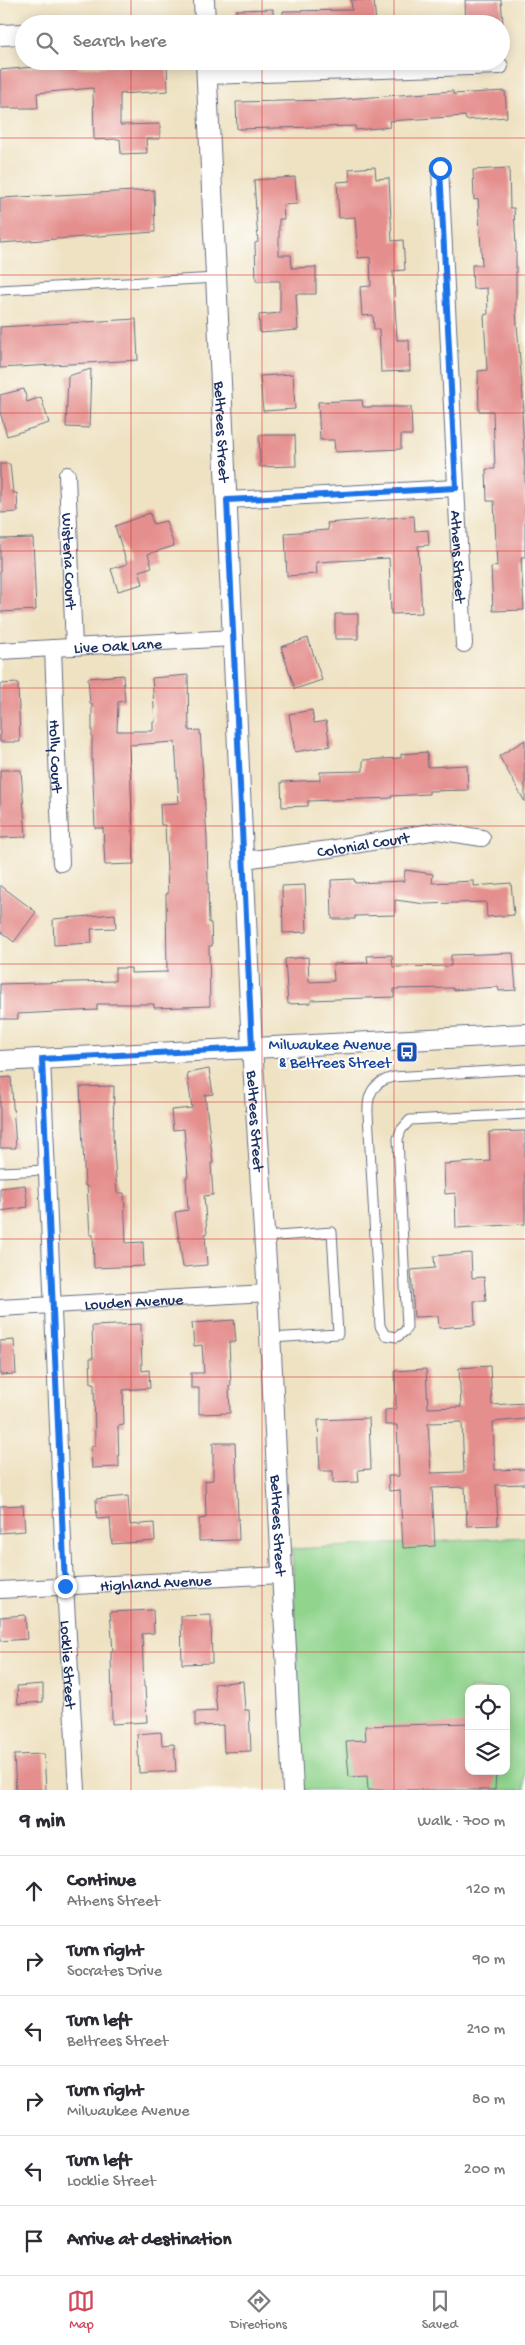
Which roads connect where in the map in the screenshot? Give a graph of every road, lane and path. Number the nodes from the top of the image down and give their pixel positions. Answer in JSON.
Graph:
{"nodes":[{"id":1,"x":204,"y":0,"type":"edge"},
{"id":2,"x":205,"y":15,"type":"edge"},
{"id":3,"x":0,"y":34,"type":"edge"},
{"id":4,"x":15,"y":34,"type":"edge"},
{"id":5,"x":206,"y":70,"type":"edge"},
{"id":6,"x":440,"y":168,"type":"dead end"},
{"id":7,"x":217,"y":278,"type":"junction"},
{"id":8,"x":0,"y":290,"type":"edge"},
{"id":9,"x":67,"y":475,"type":"dead end"},
{"id":10,"x":456,"y":488,"type":"junction"},
{"id":11,"x":227,"y":500,"type":"junction"},
{"id":12,"x":233,"y":638,"type":"junction"},
{"id":13,"x":464,"y":644,"type":"dead end"},
{"id":14,"x":74,"y":647,"type":"junction"},
{"id":15,"x":53,"y":648,"type":"junction"},
{"id":16,"x":0,"y":651,"type":"edge"},
{"id":17,"x":482,"y":838,"type":"dead end"},
{"id":18,"x":244,"y":860,"type":"junction"},
{"id":19,"x":61,"y":863,"type":"dead end"},
{"id":20,"x":525,"y":1034,"type":"edge"},
{"id":21,"x":252,"y":1048,"type":"junction"},
{"id":22,"x":42,"y":1059,"type":"junction"},
{"id":23,"x":0,"y":1061,"type":"edge"},
{"id":24,"x":525,"y":1069,"type":"edge"},
{"id":25,"x":525,"y":1114,"type":"edge"},
{"id":26,"x":48,"y":1170,"type":"junction"},
{"id":27,"x":0,"y":1172,"type":"edge"},
{"id":28,"x":264,"y":1237,"type":"junction"},
{"id":29,"x":268,"y":1293,"type":"junction"},
{"id":30,"x":54,"y":1305,"type":"junction"},
{"id":31,"x":0,"y":1308,"type":"edge"},
{"id":32,"x":270,"y":1338,"type":"junction"},
{"id":33,"x":282,"y":1576,"type":"junction"},
{"id":34,"x":65,"y":1586,"type":"junction"},
{"id":35,"x":0,"y":1590,"type":"edge"},
{"id":36,"x":77,"y":1790,"type":"edge"},
{"id":37,"x":293,"y":1790,"type":"edge"}],
"edges":[{"from":1,"to":2,"type":"street"},
{"from":3,"to":4,"type":"street"},
{"from":5,"to":7,"type":"street","name":"Beltrees Street"},
{"from":6,"to":10,"type":"street","name":"Athens Street"},
{"from":7,"to":8,"type":"lane"},
{"from":7,"to":11,"type":"street","name":"Beltrees Street"},
{"from":9,"to":14,"type":"street","name":"Wisteria Court"},
{"from":10,"to":11,"type":"street"},
{"from":10,"to":13,"type":"street","name":"Athens Street"},
{"from":11,"to":12,"type":"street","name":"Beltrees Street"},
{"from":12,"to":14,"type":"street","name":"Live Oak Lane"},
{"from":12,"to":18,"type":"street","name":"Beltrees Street"},
{"from":14,"to":15,"type":"street","name":"Live Oak Lane"},
{"from":15,"to":16,"type":"street","name":"Live Oak Lane"},
{"from":15,"to":19,"type":"street","name":"Holly Court"},
{"from":17,"to":18,"type":"street","name":"Colonial Court"},
{"from":18,"to":21,"type":"street","name":"Beltrees Street"},
{"from":20,"to":21,"type":"street"},
{"from":21,"to":22,"type":"street"},
{"from":21,"to":28,"type":"street","name":"Beltrees Street"},
{"from":22,"to":23,"type":"street"},
{"from":22,"to":26,"type":"street","name":"Locklie Street"},
{"from":24,"to":25,"type":"lane"},
{"from":26,"to":27,"type":"lane"},
{"from":26,"to":30,"type":"street","name":"Locklie Street"},
{"from":28,"to":29,"type":"street","name":"Beltrees Street"},
{"from":28,"to":32,"type":"lane"},
{"from":29,"to":30,"type":"street","name":"Louden Avenue"},
{"from":29,"to":32,"type":"street","name":"Beltrees Street"},
{"from":30,"to":31,"type":"street","name":"Louden Avenue"},
{"from":30,"to":34,"type":"street","name":"Locklie Street"},
{"from":32,"to":33,"type":"street","name":"Beltrees Street"},
{"from":33,"to":34,"type":"street","name":"Highland Avenue"},
{"from":33,"to":37,"type":"street","name":"Beltrees Street"},
{"from":34,"to":35,"type":"street","name":"Highland Avenue"},
{"from":34,"to":36,"type":"street","name":"Locklie Street"}]}
